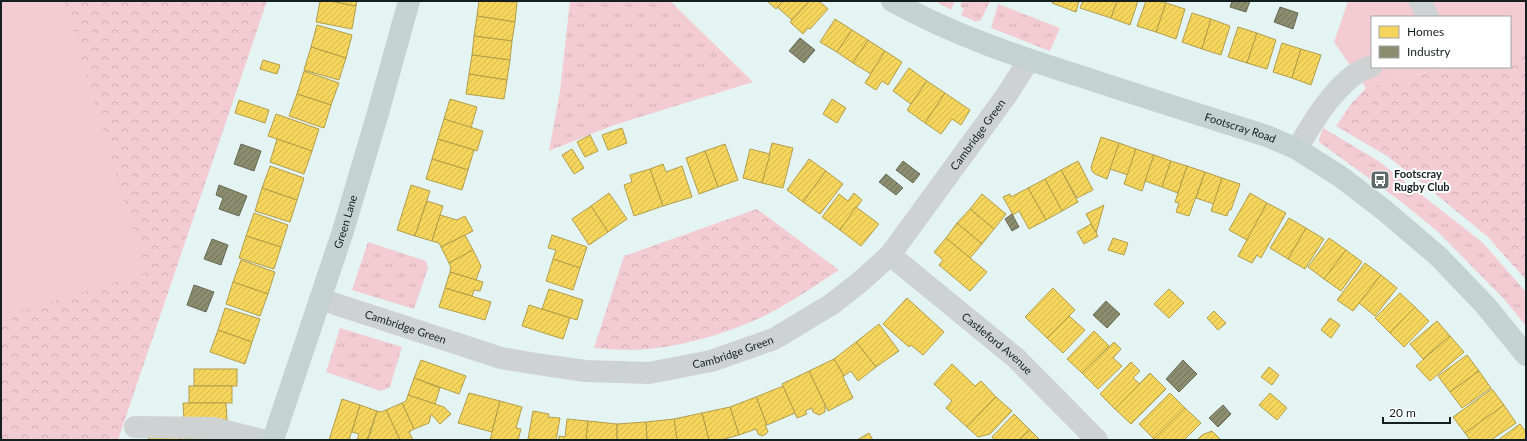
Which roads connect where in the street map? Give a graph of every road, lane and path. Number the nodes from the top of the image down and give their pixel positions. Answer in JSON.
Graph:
{"nodes":[{"id":1,"x":409,"y":1,"type":"edge"},
{"id":2,"x":892,"y":1,"type":"edge"},
{"id":3,"x":1420,"y":1,"type":"edge"},
{"id":4,"x":1428,"y":16,"type":"edge"},
{"id":5,"x":1028,"y":60,"type":"junction"},
{"id":6,"x":1371,"y":66,"type":"edge"},
{"id":7,"x":1297,"y":149,"type":"junction"},
{"id":8,"x":890,"y":255,"type":"junction"},
{"id":9,"x":320,"y":299,"type":"junction"},
{"id":10,"x":1526,"y":355,"type":"edge"},
{"id":11,"x":135,"y":427,"type":"dead end"},
{"id":12,"x":261,"y":440,"type":"edge"},
{"id":13,"x":273,"y":440,"type":"edge"},
{"id":14,"x":1097,"y":440,"type":"edge"}],
"edges":[{"from":1,"to":9,"type":"main road","name":"Green Lane"},
{"from":2,"to":5,"type":"main road","name":"Footscray Road"},
{"from":3,"to":4,"type":"street"},
{"from":5,"to":7,"type":"main road","name":"Footscray Road"},
{"from":5,"to":8,"type":"street","name":"Cambridge Green"},
{"from":6,"to":7,"type":"street"},
{"from":7,"to":10,"type":"main road","name":"Footscray Road"},
{"from":8,"to":9,"type":"street","name":"Cambridge Green"},
{"from":8,"to":14,"type":"street","name":"Castleford Avenue"},
{"from":9,"to":13,"type":"main road","name":"Green Lane"},
{"from":11,"to":12,"type":"street"}]}
